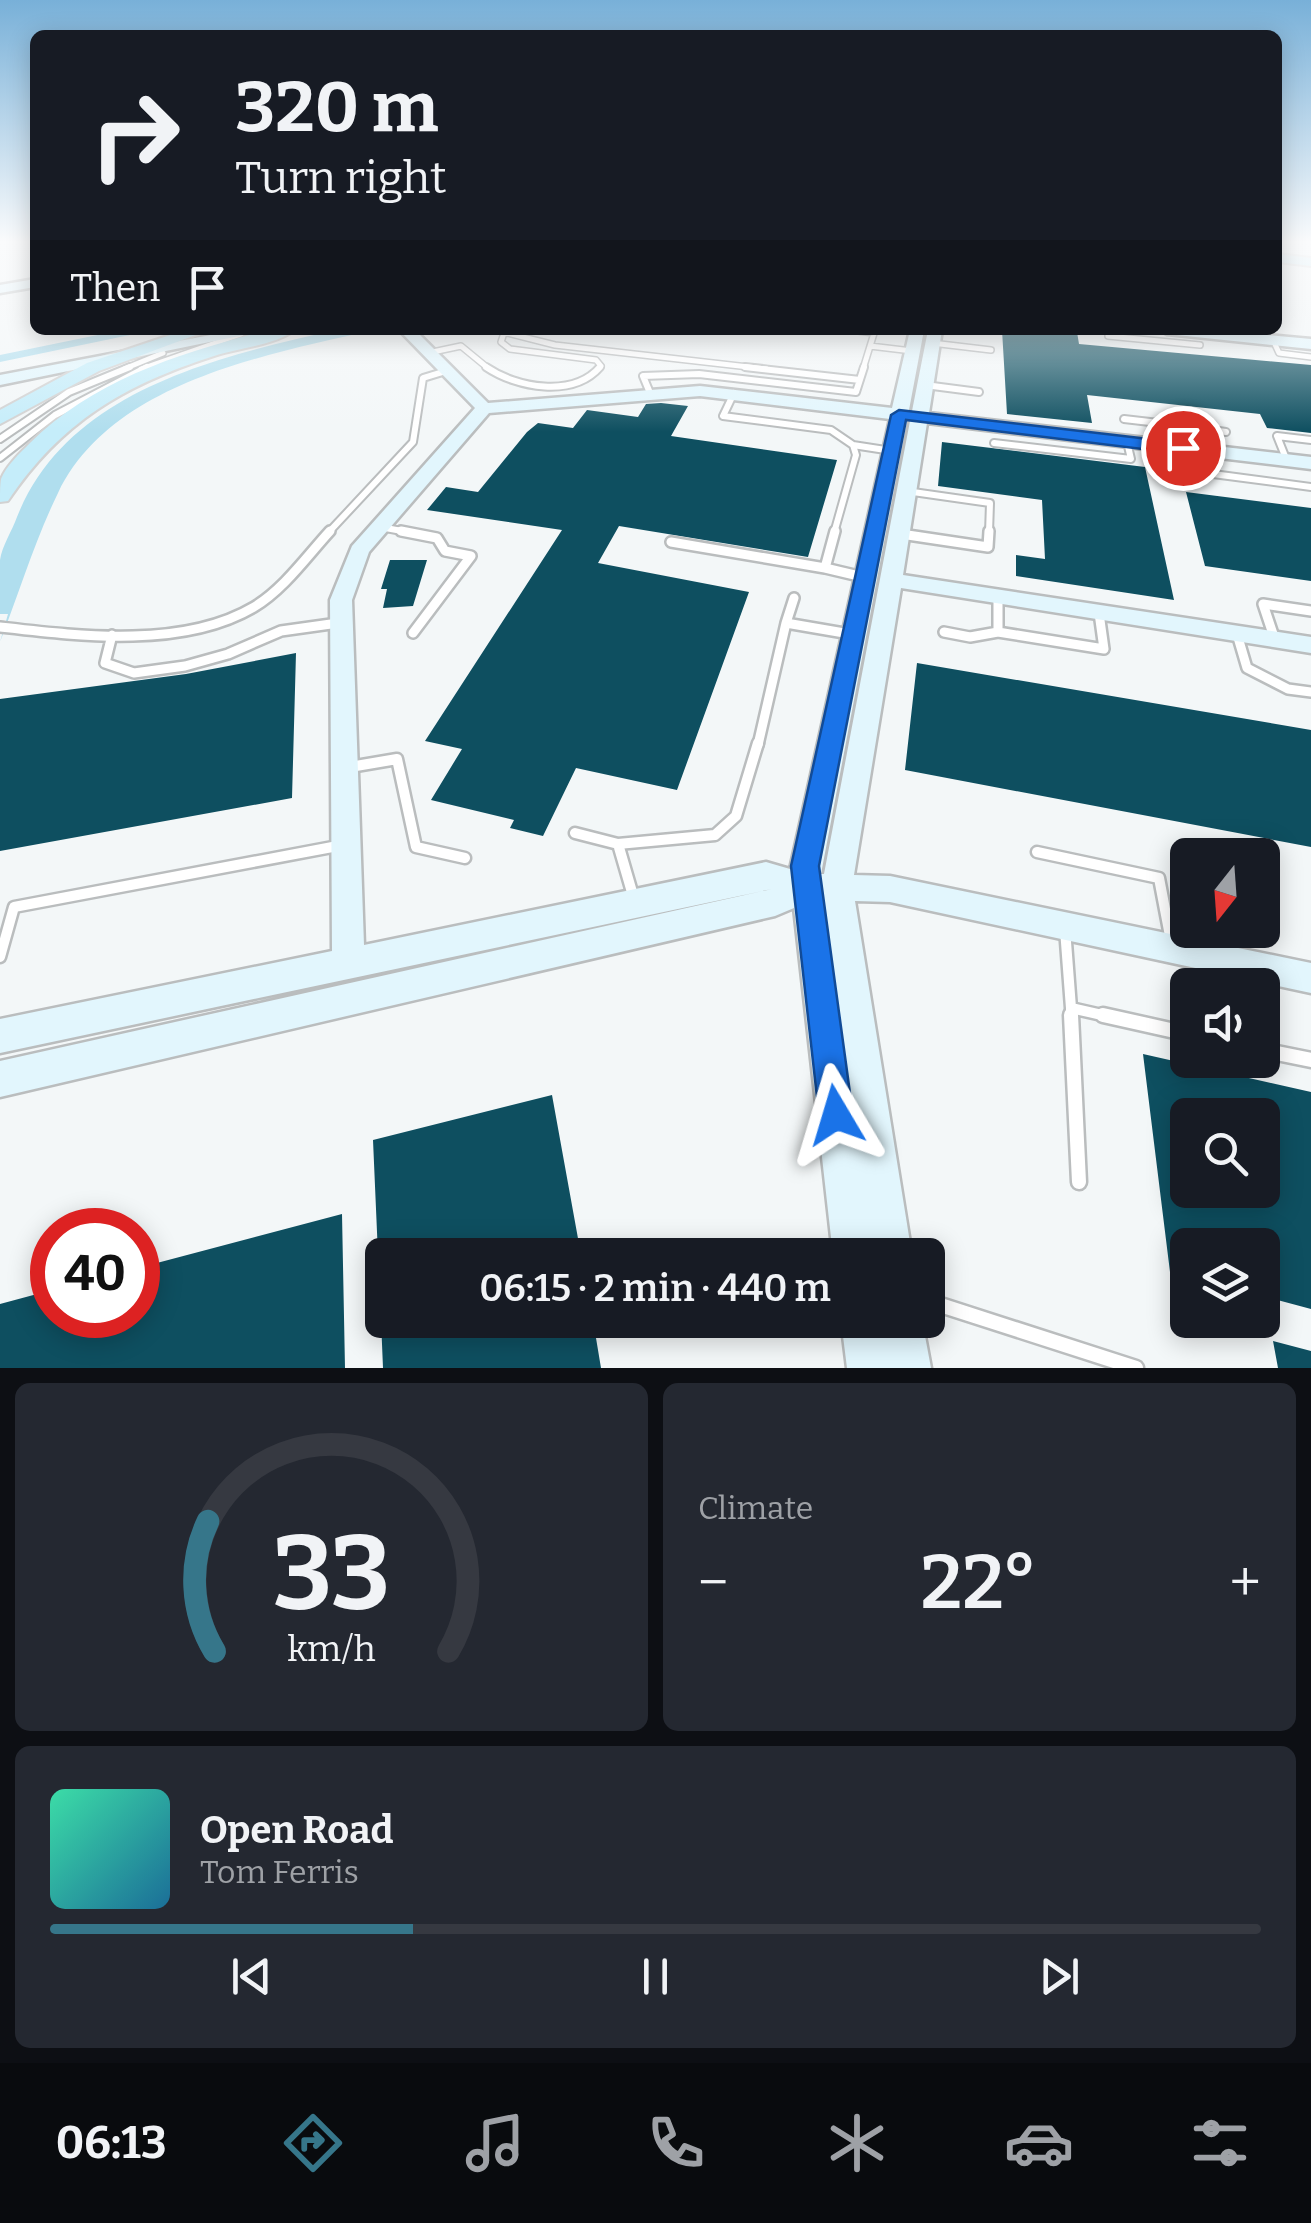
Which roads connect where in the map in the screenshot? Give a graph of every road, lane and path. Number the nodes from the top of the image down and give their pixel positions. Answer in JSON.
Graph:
{"nodes":[{"id":1,"x":190,"y":335,"type":"edge"},
{"id":2,"x":194,"y":335,"type":"edge"},
{"id":3,"x":196,"y":335,"type":"edge"},
{"id":4,"x":242,"y":335,"type":"edge"},
{"id":5,"x":270,"y":335,"type":"edge"},
{"id":6,"x":411,"y":335,"type":"edge"},
{"id":7,"x":503,"y":335,"type":"edge"},
{"id":8,"x":520,"y":335,"type":"edge"},
{"id":9,"x":873,"y":335,"type":"edge"},
{"id":10,"x":1160,"y":335,"type":"edge"},
{"id":11,"x":1108,"y":336,"type":"dead end"},
{"id":12,"x":924,"y":339,"type":"edge"},
{"id":13,"x":1273,"y":340,"type":"junction"},
{"id":14,"x":1311,"y":344,"type":"edge"},
{"id":15,"x":1200,"y":345,"type":"dead end"},
{"id":16,"x":870,"y":346,"type":"junction"},
{"id":17,"x":991,"y":350,"type":"dead end"},
{"id":18,"x":428,"y":353,"type":"junction"},
{"id":19,"x":1311,"y":356,"type":"edge"},
{"id":20,"x":116,"y":358,"type":"junction"},
{"id":21,"x":0,"y":368,"type":"edge"},
{"id":22,"x":446,"y":370,"type":"junction"},
{"id":23,"x":0,"y":380,"type":"edge"},
{"id":24,"x":860,"y":380,"type":"junction"},
{"id":25,"x":925,"y":385,"type":"junction"},
{"id":26,"x":784,"y":391,"type":"junction"},
{"id":27,"x":979,"y":392,"type":"dead end"},
{"id":28,"x":650,"y":393,"type":"junction"},
{"id":29,"x":734,"y":393,"type":"junction"},
{"id":30,"x":484,"y":408,"type":"junction"},
{"id":31,"x":909,"y":416,"type":"junction"},
{"id":32,"x":0,"y":418,"type":"edge"},
{"id":33,"x":1124,"y":419,"type":"dead end"},
{"id":34,"x":1176,"y":425,"type":"junction"},
{"id":35,"x":1226,"y":432,"type":"dead end"},
{"id":36,"x":0,"y":439,"type":"edge"},
{"id":37,"x":1311,"y":440,"type":"edge"},
{"id":38,"x":1127,"y":442,"type":"junction"},
{"id":39,"x":994,"y":443,"type":"dead end"},
{"id":40,"x":853,"y":445,"type":"junction"},
{"id":41,"x":1183,"y":448,"type":"junction"},
{"id":42,"x":892,"y":451,"type":"junction"},
{"id":43,"x":1206,"y":451,"type":"junction"},
{"id":44,"x":0,"y":458,"type":"edge"},
{"id":45,"x":1288,"y":461,"type":"junction"},
{"id":46,"x":1311,"y":464,"type":"edge"},
{"id":47,"x":1311,"y":487,"type":"edge"},
{"id":48,"x":906,"y":490,"type":"junction"},
{"id":49,"x":0,"y":496,"type":"edge"},
{"id":50,"x":377,"y":526,"type":"junction"},
{"id":51,"x":898,"y":534,"type":"junction"},
{"id":52,"x":671,"y":542,"type":"dead end"},
{"id":53,"x":825,"y":568,"type":"junction"},
{"id":54,"x":865,"y":577,"type":"junction"},
{"id":55,"x":890,"y":580,"type":"junction"},
{"id":56,"x":794,"y":598,"type":"dead end"},
{"id":57,"x":998,"y":598,"type":"junction"},
{"id":58,"x":1311,"y":611,"type":"edge"},
{"id":59,"x":1098,"y":613,"type":"junction"},
{"id":60,"x":786,"y":622,"type":"junction"},
{"id":61,"x":340,"y":623,"type":"junction"},
{"id":62,"x":0,"y":627,"type":"edge"},
{"id":63,"x":944,"y":632,"type":"dead end"},
{"id":64,"x":998,"y":632,"type":"junction"},
{"id":65,"x":412,"y":633,"type":"dead end"},
{"id":66,"x":1237,"y":634,"type":"junction"},
{"id":67,"x":112,"y":635,"type":"junction"},
{"id":68,"x":852,"y":635,"type":"junction"},
{"id":69,"x":1275,"y":640,"type":"junction"},
{"id":70,"x":1311,"y":646,"type":"edge"},
{"id":71,"x":1311,"y":692,"type":"edge"},
{"id":72,"x":344,"y":768,"type":"junction"},
{"id":73,"x":575,"y":833,"type":"dead end"},
{"id":74,"x":346,"y":844,"type":"junction"},
{"id":75,"x":618,"y":844,"type":"junction"},
{"id":76,"x":1037,"y":852,"type":"dead end"},
{"id":77,"x":464,"y":858,"type":"dead end"},
{"id":78,"x":822,"y":887,"type":"junction"},
{"id":79,"x":636,"y":902,"type":"junction"},
{"id":80,"x":1065,"y":926,"type":"junction"},
{"id":81,"x":1170,"y":937,"type":"edge"},
{"id":82,"x":1170,"y":948,"type":"edge"},
{"id":83,"x":1172,"y":948,"type":"edge"},
{"id":84,"x":0,"y":957,"type":"edge"},
{"id":85,"x":348,"y":962,"type":"junction"},
{"id":86,"x":1311,"y":978,"type":"edge"},
{"id":87,"x":1071,"y":1008,"type":"junction"},
{"id":88,"x":1170,"y":1030,"type":"edge"},
{"id":89,"x":0,"y":1036,"type":"edge"},
{"id":90,"x":1280,"y":1054,"type":"edge"},
{"id":91,"x":1311,"y":1060,"type":"edge"},
{"id":92,"x":0,"y":1079,"type":"edge"},
{"id":93,"x":1079,"y":1182,"type":"dead end"},
{"id":94,"x":853,"y":1238,"type":"edge"},
{"id":95,"x":888,"y":1238,"type":"edge"},
{"id":96,"x":945,"y":1307,"type":"edge"},
{"id":97,"x":864,"y":1338,"type":"edge"},
{"id":98,"x":904,"y":1338,"type":"edge"},
{"id":99,"x":868,"y":1368,"type":"edge"},
{"id":100,"x":909,"y":1368,"type":"edge"},
{"id":101,"x":1136,"y":1368,"type":"edge"}],
"edges":[{"from":1,"to":21,"type":"street"},
{"from":2,"to":20,"type":"main road"},
{"from":3,"to":36,"type":"lane"},
{"from":4,"to":44,"type":"lane"},
{"from":5,"to":49,"type":"main road"},
{"from":6,"to":18,"type":"street"},
{"from":7,"to":18,"type":"lane"},
{"from":8,"to":24,"type":"lane"},
{"from":9,"to":16,"type":"lane"},
{"from":10,"to":11,"type":"lane"},
{"from":10,"to":13,"type":"street"},
{"from":10,"to":15,"type":"lane"},
{"from":12,"to":16,"type":"lane"},
{"from":12,"to":17,"type":"lane"},
{"from":12,"to":25,"type":"street"},
{"from":12,"to":31,"type":"street"},
{"from":13,"to":14,"type":"street"},
{"from":13,"to":19,"type":"lane"},
{"from":16,"to":24,"type":"lane"},
{"from":18,"to":22,"type":"street"},
{"from":20,"to":23,"type":"street"},
{"from":20,"to":32,"type":"main road"},
{"from":22,"to":30,"type":"street"},
{"from":22,"to":67,"type":"lane"},
{"from":24,"to":26,"type":"lane"},
{"from":25,"to":27,"type":"lane"},
{"from":25,"to":31,"type":"street"},
{"from":26,"to":28,"type":"lane"},
{"from":26,"to":29,"type":"street"},
{"from":26,"to":31,"type":"street"},
{"from":28,"to":29,"type":"street"},
{"from":28,"to":30,"type":"street"},
{"from":29,"to":40,"type":"lane"},
{"from":30,"to":50,"type":"street"},
{"from":31,"to":38,"type":"street"},
{"from":31,"to":42,"type":"street"},
{"from":31,"to":48,"type":"street"},
{"from":33,"to":34,"type":"lane"},
{"from":34,"to":35,"type":"lane"},
{"from":34,"to":41,"type":"lane"},
{"from":37,"to":45,"type":"lane"},
{"from":38,"to":39,"type":"lane"},
{"from":38,"to":41,"type":"street"},
{"from":40,"to":42,"type":"lane"},
{"from":40,"to":53,"type":"lane"},
{"from":41,"to":43,"type":"street"},
{"from":42,"to":54,"type":"street"},
{"from":43,"to":45,"type":"street"},
{"from":43,"to":47,"type":"lane"},
{"from":45,"to":46,"type":"street"},
{"from":48,"to":51,"type":"street"},
{"from":48,"to":51,"type":"lane"},
{"from":50,"to":61,"type":"street"},
{"from":50,"to":65,"type":"lane"},
{"from":51,"to":55,"type":"street"},
{"from":52,"to":53,"type":"lane"},
{"from":53,"to":54,"type":"lane"},
{"from":54,"to":68,"type":"street"},
{"from":55,"to":57,"type":"street"},
{"from":55,"to":78,"type":"street"},
{"from":56,"to":60,"type":"lane"},
{"from":57,"to":59,"type":"street"},
{"from":57,"to":64,"type":"lane"},
{"from":58,"to":69,"type":"lane"},
{"from":59,"to":64,"type":"lane"},
{"from":59,"to":66,"type":"street"},
{"from":60,"to":68,"type":"lane"},
{"from":60,"to":75,"type":"lane"},
{"from":61,"to":67,"type":"lane"},
{"from":61,"to":72,"type":"street"},
{"from":62,"to":67,"type":"lane"},
{"from":63,"to":64,"type":"lane"},
{"from":66,"to":69,"type":"street"},
{"from":66,"to":71,"type":"lane"},
{"from":68,"to":78,"type":"street"},
{"from":69,"to":70,"type":"street"},
{"from":72,"to":74,"type":"street"},
{"from":72,"to":77,"type":"lane"},
{"from":73,"to":75,"type":"lane"},
{"from":74,"to":84,"type":"lane"},
{"from":74,"to":85,"type":"street"},
{"from":75,"to":79,"type":"lane"},
{"from":76,"to":81,"type":"lane"},
{"from":78,"to":79,"type":"street"},
{"from":78,"to":80,"type":"street"},
{"from":78,"to":92,"type":"street"},
{"from":78,"to":94,"type":"street"},
{"from":78,"to":95,"type":"street"},
{"from":79,"to":85,"type":"street"},
{"from":80,"to":82,"type":"street"},
{"from":80,"to":87,"type":"lane"},
{"from":83,"to":86,"type":"street"},
{"from":85,"to":89,"type":"street"},
{"from":87,"to":88,"type":"lane"},
{"from":87,"to":93,"type":"lane"},
{"from":90,"to":91,"type":"lane"},
{"from":96,"to":101,"type":"lane"},
{"from":97,"to":99,"type":"street"},
{"from":98,"to":100,"type":"street"}]}
